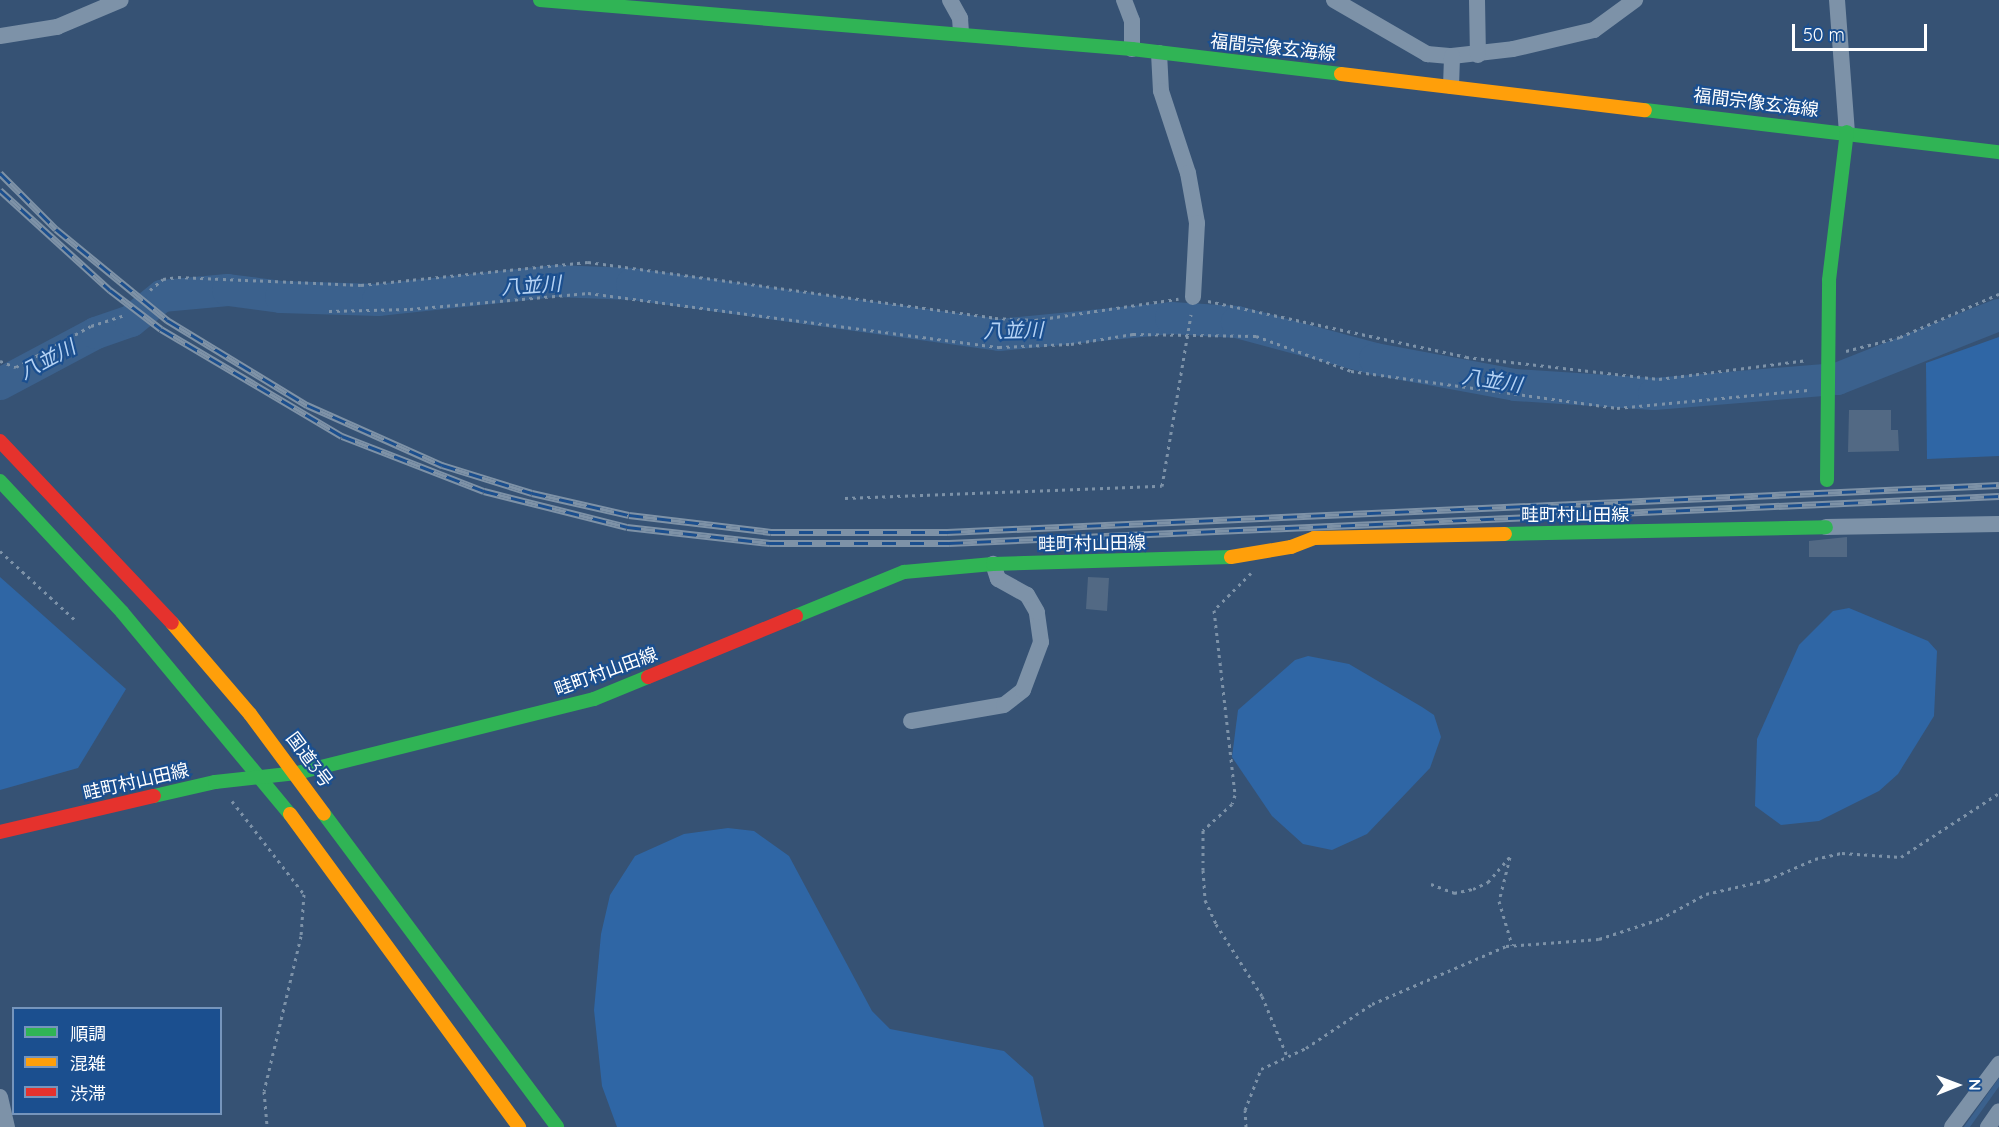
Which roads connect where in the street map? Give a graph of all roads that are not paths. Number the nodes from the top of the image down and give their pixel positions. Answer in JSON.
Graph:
{"nodes":[{"id":1,"x":122,"y":0,"type":"edge"},
{"id":2,"x":540,"y":0,"type":"edge"},
{"id":3,"x":950,"y":0,"type":"edge"},
{"id":4,"x":1124,"y":0,"type":"edge"},
{"id":5,"x":1334,"y":0,"type":"edge"},
{"id":6,"x":1477,"y":0,"type":"edge"},
{"id":7,"x":1635,"y":0,"type":"edge"},
{"id":8,"x":1837,"y":0,"type":"edge"},
{"id":9,"x":668,"y":5,"type":"edge"},
{"id":10,"x":961,"y":33,"type":"junction"},
{"id":11,"x":0,"y":36,"type":"edge"},
{"id":12,"x":1132,"y":49,"type":"junction"},
{"id":13,"x":1159,"y":53,"type":"junction"},
{"id":14,"x":1478,"y":55,"type":"junction"},
{"id":15,"x":1452,"y":56,"type":"junction"},
{"id":16,"x":1451,"y":86,"type":"junction"},
{"id":17,"x":1847,"y":132,"type":"junction"},
{"id":18,"x":1999,"y":152,"type":"edge"},
{"id":19,"x":1193,"y":297,"type":"road end"},
{"id":20,"x":0,"y":441,"type":"edge"},
{"id":21,"x":1827,"y":480,"type":"dead end"},
{"id":22,"x":0,"y":481,"type":"edge"},
{"id":23,"x":1999,"y":524,"type":"edge"},
{"id":24,"x":1826,"y":527,"type":"joint"},
{"id":25,"x":993,"y":564,"type":"junction"},
{"id":26,"x":911,"y":721,"type":"dead end"},
{"id":27,"x":297,"y":773,"type":"junction"},
{"id":28,"x":261,"y":776,"type":"junction"},
{"id":29,"x":0,"y":831,"type":"edge"},
{"id":30,"x":1999,"y":1064,"type":"edge"},
{"id":31,"x":0,"y":1097,"type":"edge"},
{"id":32,"x":1999,"y":1111,"type":"edge"},
{"id":33,"x":7,"y":1127,"type":"edge"},
{"id":34,"x":519,"y":1127,"type":"edge"},
{"id":35,"x":556,"y":1127,"type":"edge"},
{"id":36,"x":1952,"y":1127,"type":"edge"},
{"id":37,"x":1988,"y":1127,"type":"edge"}],
"edges":[{"from":1,"to":11,"type":"street"},
{"from":2,"to":9,"type":"main road","name":"福間宗像玄海線"},
{"from":3,"to":10,"type":"street"},
{"from":4,"to":12,"type":"street"},
{"from":5,"to":15,"type":"street"},
{"from":6,"to":14,"type":"street"},
{"from":7,"to":14,"type":"street"},
{"from":8,"to":17,"type":"street"},
{"from":9,"to":10,"type":"main road","name":"福間宗像玄海線"},
{"from":10,"to":12,"type":"main road","name":"福間宗像玄海線"},
{"from":12,"to":13,"type":"main road","name":"福間宗像玄海線"},
{"from":13,"to":16,"type":"main road","name":"福間宗像玄海線"},
{"from":13,"to":19,"type":"street"},
{"from":14,"to":15,"type":"street"},
{"from":15,"to":16,"type":"street"},
{"from":16,"to":17,"type":"main road","name":"福間宗像玄海線"},
{"from":17,"to":18,"type":"main road","name":"福間宗像玄海線"},
{"from":17,"to":21,"type":"main road"},
{"from":20,"to":27,"type":"main road","name":"国道3号"},
{"from":22,"to":28,"type":"main road"},
{"from":23,"to":24,"type":"street"},
{"from":24,"to":25,"type":"main road","name":"畦町村山田線"},
{"from":25,"to":26,"type":"street"},
{"from":25,"to":27,"type":"main road","name":"畦町村山田線"},
{"from":27,"to":28,"type":"main road","name":"畦町村山田線"},
{"from":27,"to":35,"type":"main road","name":"国道3号"},
{"from":28,"to":29,"type":"main road","name":"畦町村山田線"},
{"from":28,"to":34,"type":"main road"},
{"from":30,"to":36,"type":"street"},
{"from":31,"to":33,"type":"street"},
{"from":32,"to":37,"type":"street"}]}
